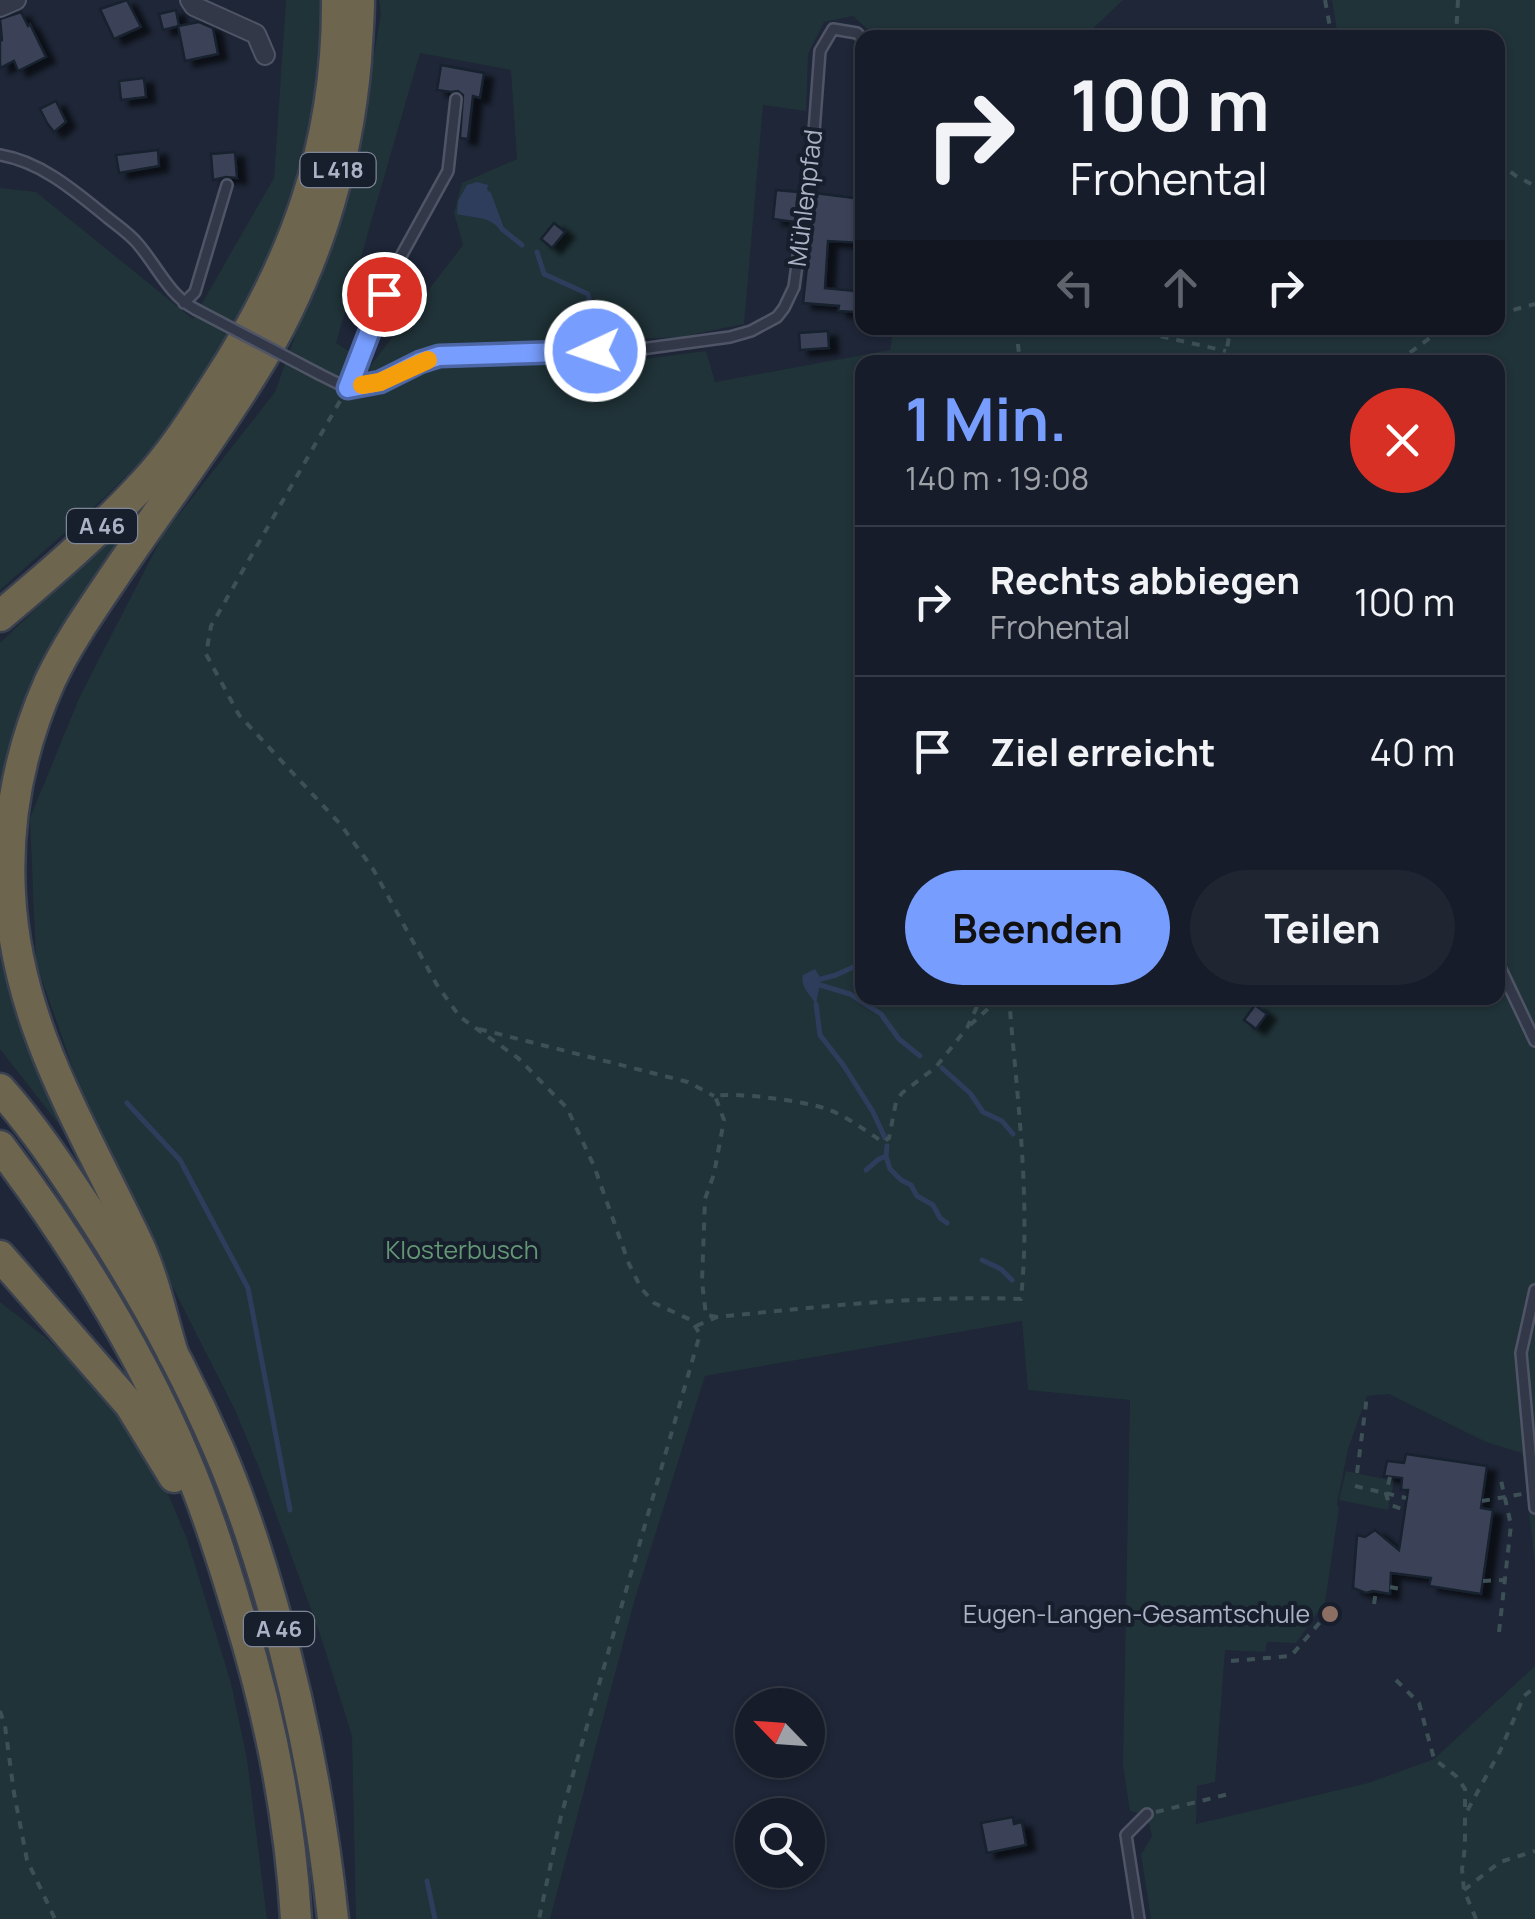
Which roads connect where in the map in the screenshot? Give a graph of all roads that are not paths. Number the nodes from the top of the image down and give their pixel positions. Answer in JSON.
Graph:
{"nodes":[{"id":1,"x":16,"y":0,"type":"edge"},
{"id":2,"x":190,"y":0,"type":"edge"},
{"id":3,"x":337,"y":0,"type":"edge"},
{"id":4,"x":359,"y":0,"type":"edge"},
{"id":5,"x":0,"y":8,"type":"edge"},
{"id":6,"x":855,"y":33,"type":"edge"},
{"id":7,"x":264,"y":55,"type":"dead end"},
{"id":8,"x":456,"y":99,"type":"dead end"},
{"id":9,"x":0,"y":155,"type":"edge"},
{"id":10,"x":227,"y":185,"type":"dead end"},
{"id":11,"x":184,"y":303,"type":"junction"},
{"id":12,"x":348,"y":388,"type":"junction"},
{"id":13,"x":201,"y":430,"type":"junction"},
{"id":14,"x":0,"y":616,"type":"edge"},
{"id":15,"x":1505,"y":978,"type":"edge"},
{"id":16,"x":1535,"y":1041,"type":"edge"},
{"id":17,"x":0,"y":1088,"type":"edge"},
{"id":18,"x":0,"y":1146,"type":"edge"},
{"id":19,"x":0,"y":1256,"type":"edge"},
{"id":20,"x":1535,"y":1290,"type":"edge"},
{"id":21,"x":173,"y":1354,"type":"junction"},
{"id":22,"x":1530,"y":1492,"type":"edge"},
{"id":23,"x":1535,"y":1508,"type":"edge"},
{"id":24,"x":214,"y":1534,"type":"junction"},
{"id":25,"x":1147,"y":1814,"type":"road end"},
{"id":26,"x":296,"y":1919,"type":"edge"},
{"id":27,"x":332,"y":1919,"type":"edge"},
{"id":28,"x":1139,"y":1919,"type":"edge"}],
"edges":[{"from":1,"to":5,"type":"street"},
{"from":2,"to":7,"type":"street"},
{"from":3,"to":13,"type":"highway","number":"L 418"},
{"from":4,"to":13,"type":"highway","number":"L 418"},
{"from":6,"to":12,"type":"lane","name":"Mühlenpfad"},
{"from":8,"to":12,"type":"lane"},
{"from":9,"to":11,"type":"lane"},
{"from":10,"to":11,"type":"lane"},
{"from":11,"to":12,"type":"lane","bridge":true},
{"from":13,"to":14,"type":"highway","number":"A 46"},
{"from":13,"to":21,"type":"highway"},
{"from":15,"to":16,"type":"lane"},
{"from":17,"to":21,"type":"highway","number":"A 46"},
{"from":18,"to":24,"type":"highway","number":"A 46"},
{"from":19,"to":24,"type":"highway"},
{"from":20,"to":22,"type":"lane"},
{"from":21,"to":27,"type":"highway","number":"A 46"},
{"from":22,"to":23,"type":"lane"},
{"from":24,"to":26,"type":"highway","number":"A 46"},
{"from":25,"to":28,"type":"lane"}]}
